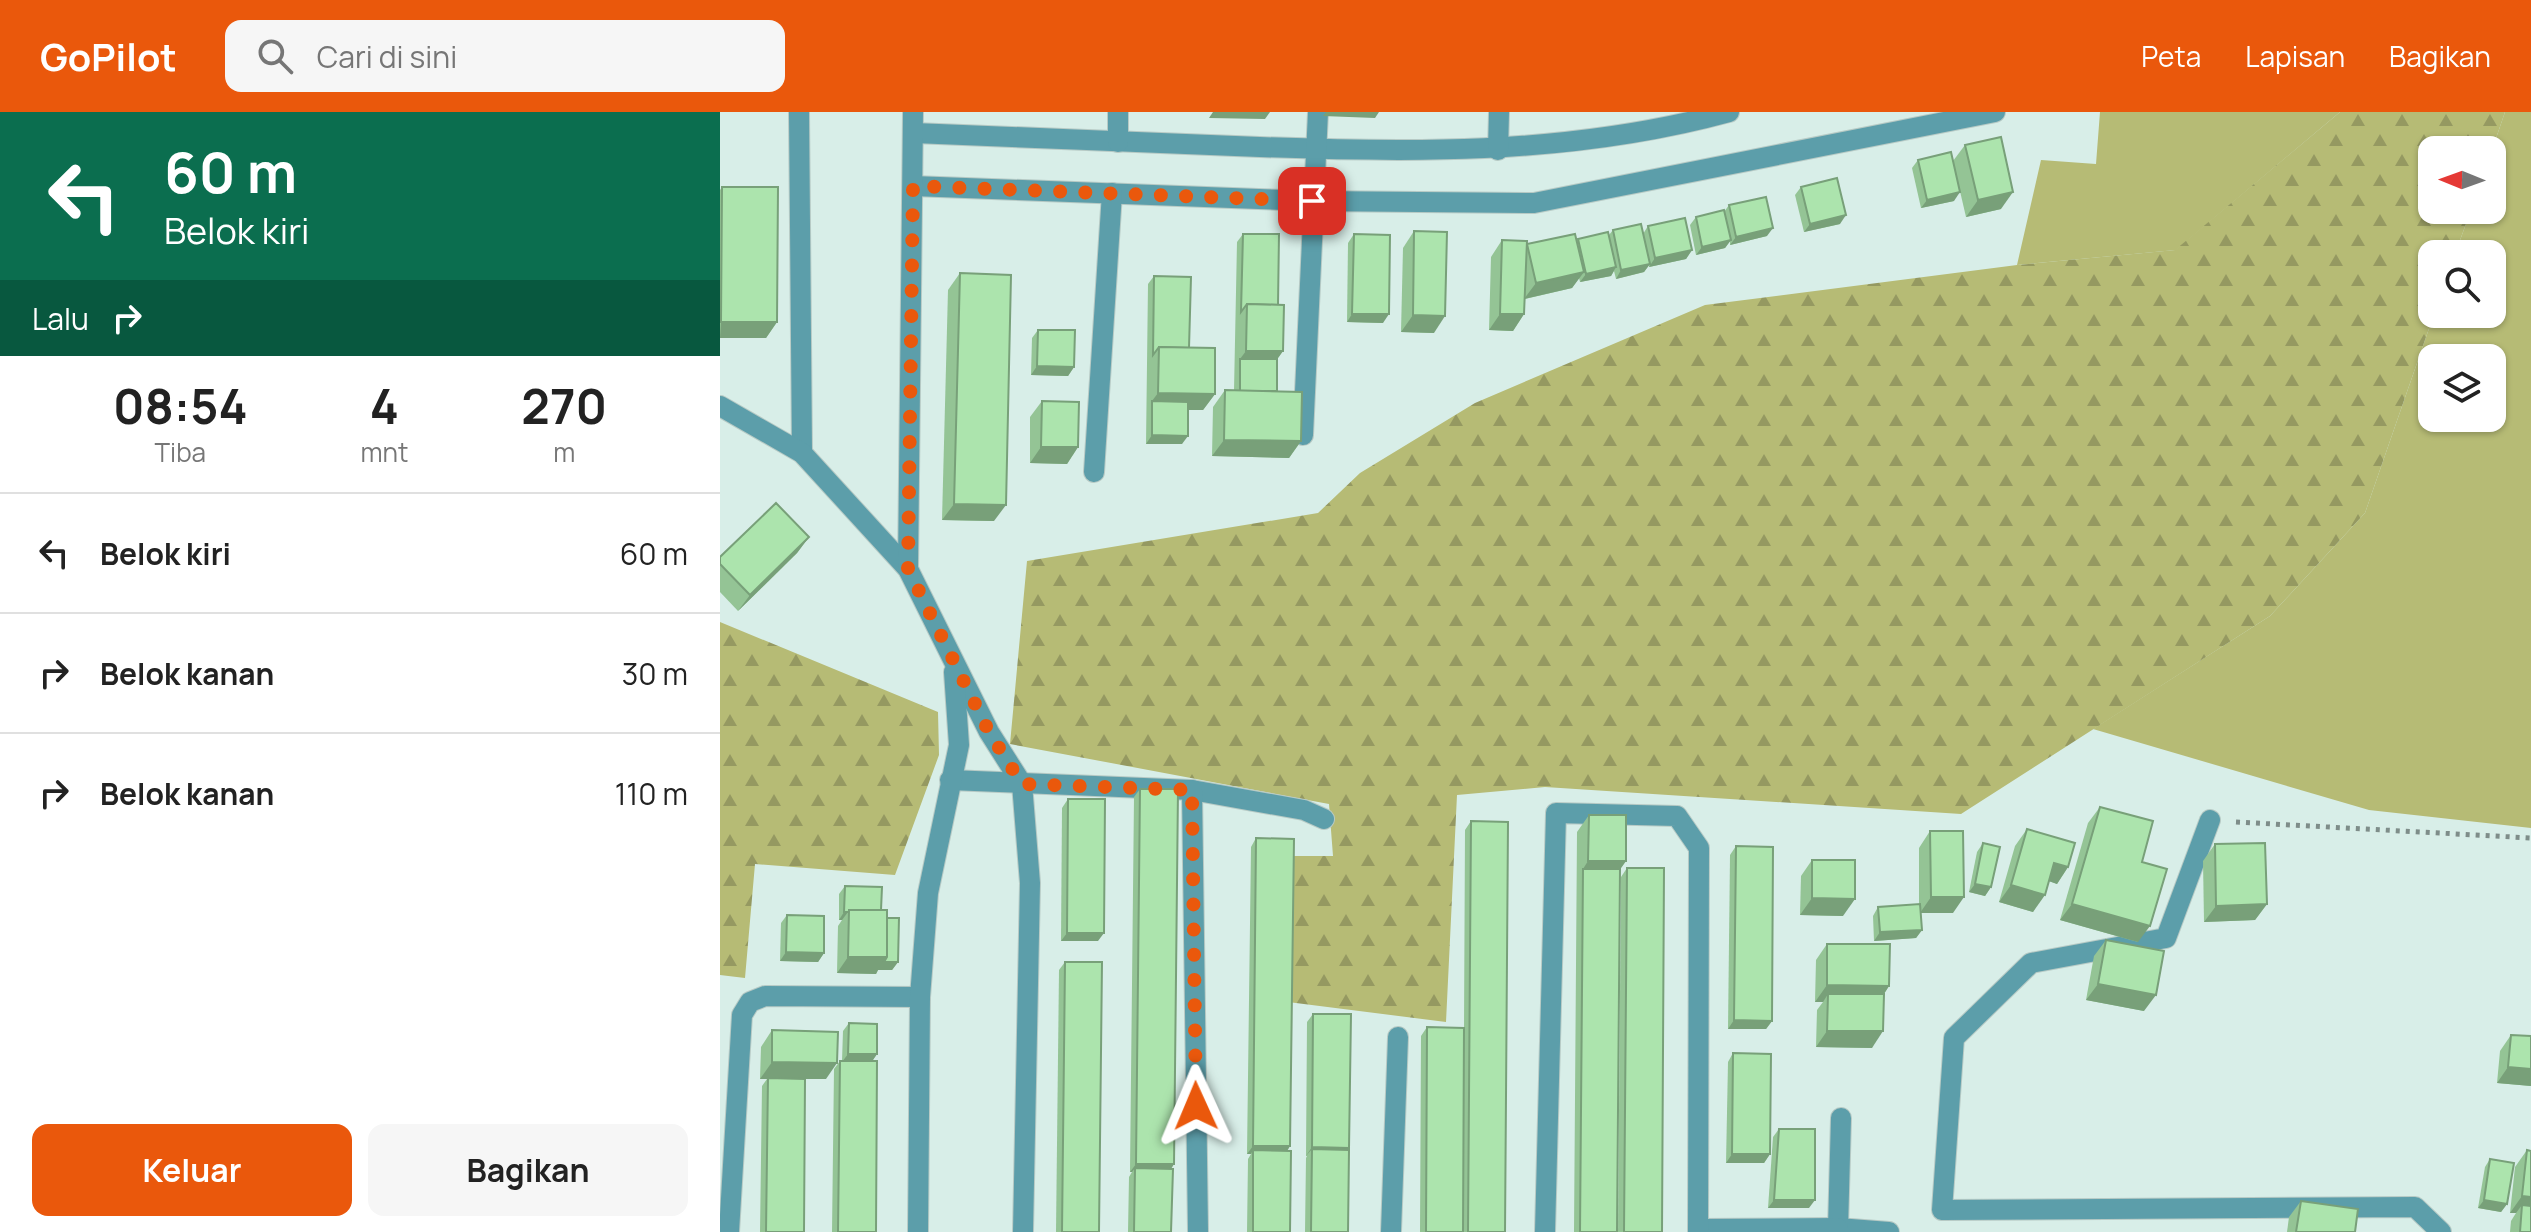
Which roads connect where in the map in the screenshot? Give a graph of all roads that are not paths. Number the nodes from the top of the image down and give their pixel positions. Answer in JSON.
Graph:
{"nodes":[{"id":1,"x":799,"y":112,"type":"edge"},
{"id":2,"x":1118,"y":112,"type":"edge"},
{"id":3,"x":1318,"y":112,"type":"edge"},
{"id":4,"x":1499,"y":112,"type":"edge"},
{"id":5,"x":1729,"y":112,"type":"edge"},
{"id":6,"x":1995,"y":112,"type":"edge"},
{"id":7,"x":1693,"y":117,"type":"edge"},
{"id":8,"x":913,"y":122,"type":"edge"},
{"id":9,"x":1118,"y":142,"type":"junction"},
{"id":10,"x":1316,"y":150,"type":"junction"},
{"id":11,"x":1498,"y":150,"type":"junction"},
{"id":12,"x":913,"y":186,"type":"junction"},
{"id":13,"x":1112,"y":193,"type":"junction"},
{"id":14,"x":1312,"y":201,"type":"junction"},
{"id":15,"x":720,"y":406,"type":"edge"},
{"id":16,"x":1303,"y":435,"type":"edge"},
{"id":17,"x":802,"y":453,"type":"junction"},
{"id":18,"x":1094,"y":472,"type":"dead end"},
{"id":19,"x":908,"y":569,"type":"junction"},
{"id":20,"x":954,"y":661,"type":"junction"},
{"id":21,"x":950,"y":780,"type":"junction"},
{"id":22,"x":1022,"y":784,"type":"junction"},
{"id":23,"x":1192,"y":790,"type":"junction"},
{"id":24,"x":1324,"y":819,"type":"dead end"},
{"id":25,"x":2210,"y":820,"type":"road end"},
{"id":26,"x":920,"y":997,"type":"junction"},
{"id":27,"x":1398,"y":1037,"type":"dead end"},
{"id":28,"x":1841,"y":1118,"type":"dead end"},
{"id":29,"x":1698,"y":1230,"type":"edge"},
{"id":30,"x":1838,"y":1230,"type":"edge"},
{"id":31,"x":729,"y":1232,"type":"edge"},
{"id":32,"x":918,"y":1232,"type":"edge"},
{"id":33,"x":1023,"y":1232,"type":"edge"},
{"id":34,"x":1198,"y":1232,"type":"edge"},
{"id":35,"x":1391,"y":1232,"type":"edge"},
{"id":36,"x":1545,"y":1232,"type":"edge"},
{"id":37,"x":1889,"y":1232,"type":"edge"},
{"id":38,"x":2441,"y":1232,"type":"edge"}],
"edges":[{"from":1,"to":17,"type":"street"},
{"from":2,"to":9,"type":"street"},
{"from":3,"to":10,"type":"street"},
{"from":4,"to":11,"type":"street"},
{"from":5,"to":7,"type":"street"},
{"from":6,"to":14,"type":"street"},
{"from":7,"to":11,"type":"street"},
{"from":8,"to":9,"type":"street"},
{"from":8,"to":12,"type":"street"},
{"from":9,"to":10,"type":"street"},
{"from":10,"to":11,"type":"street"},
{"from":10,"to":14,"type":"street"},
{"from":12,"to":13,"type":"street"},
{"from":12,"to":19,"type":"street"},
{"from":13,"to":14,"type":"street"},
{"from":13,"to":18,"type":"street"},
{"from":14,"to":16,"type":"street"},
{"from":15,"to":17,"type":"street"},
{"from":17,"to":19,"type":"street"},
{"from":19,"to":20,"type":"street"},
{"from":20,"to":21,"type":"street"},
{"from":20,"to":22,"type":"street"},
{"from":21,"to":22,"type":"street"},
{"from":21,"to":26,"type":"street"},
{"from":22,"to":23,"type":"street"},
{"from":22,"to":33,"type":"street"},
{"from":23,"to":24,"type":"street"},
{"from":23,"to":34,"type":"street"},
{"from":25,"to":38,"type":"street"},
{"from":26,"to":31,"type":"street"},
{"from":26,"to":32,"type":"street"},
{"from":27,"to":35,"type":"street"},
{"from":28,"to":30,"type":"street"},
{"from":29,"to":30,"type":"street"},
{"from":29,"to":36,"type":"street"},
{"from":30,"to":37,"type":"street"}]}
